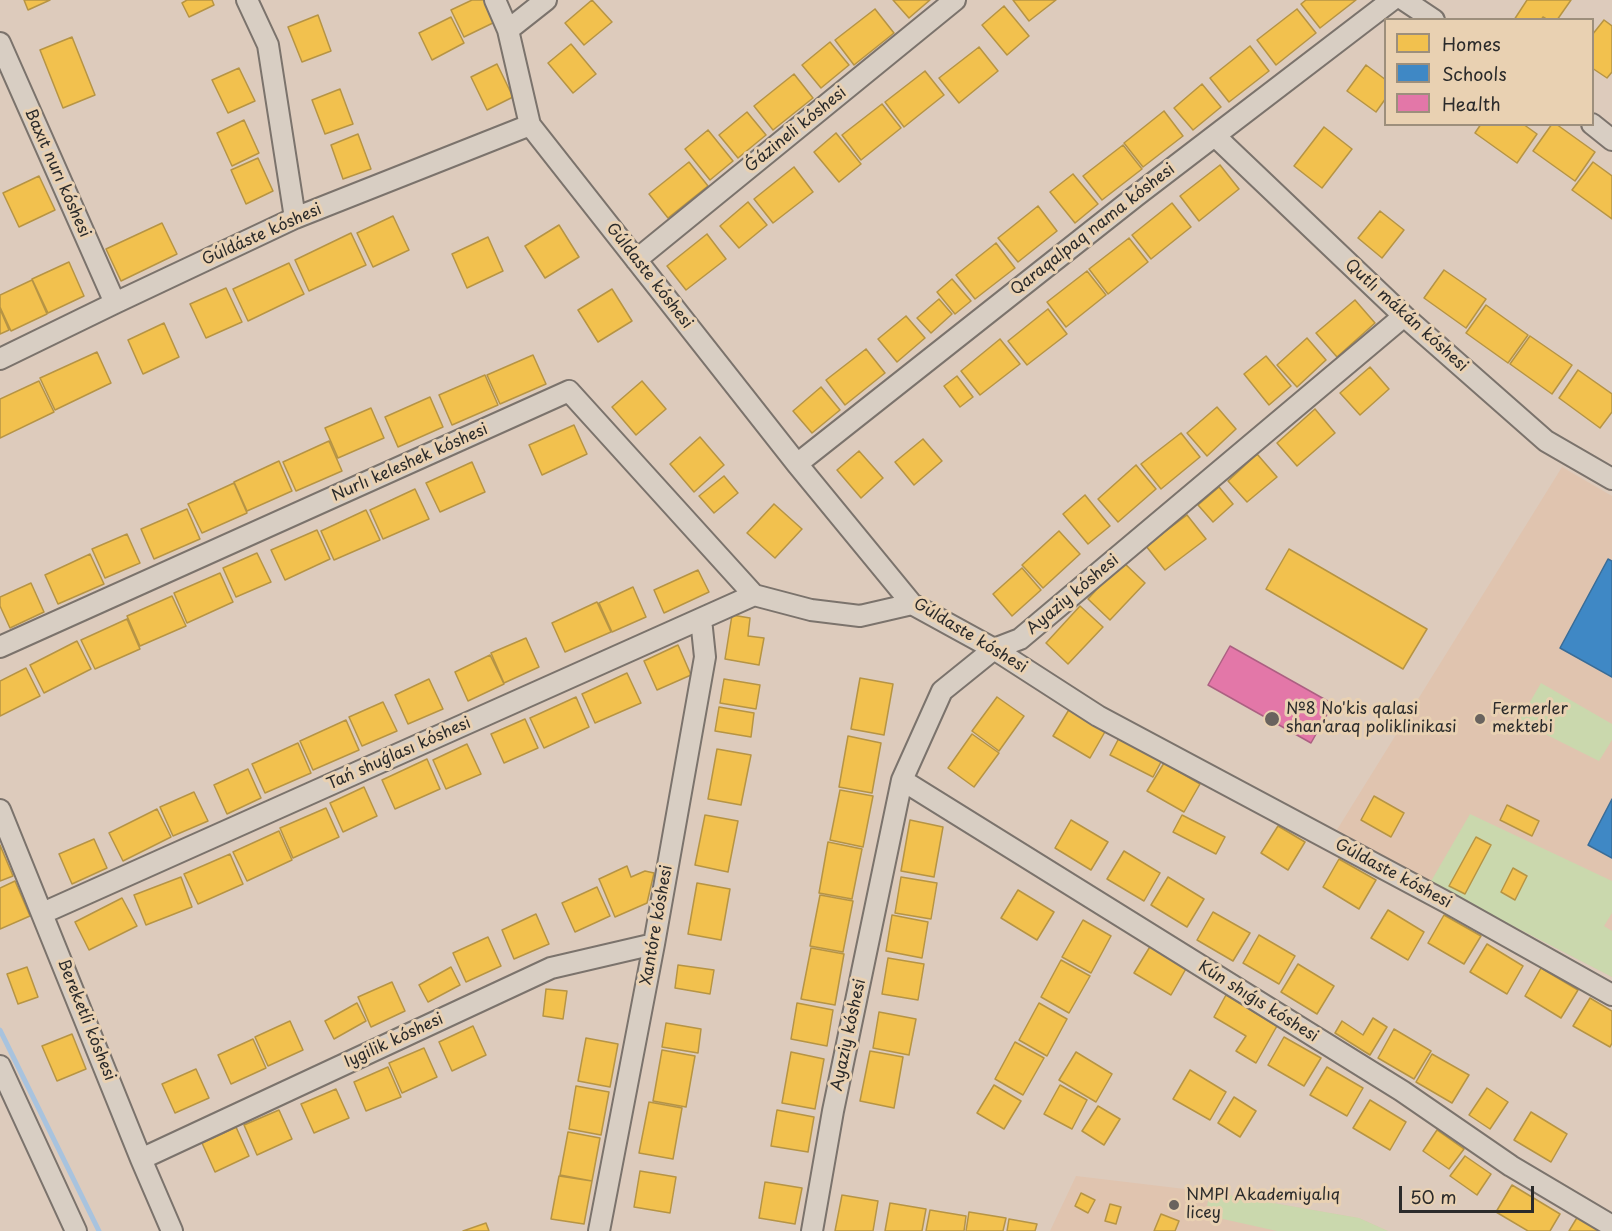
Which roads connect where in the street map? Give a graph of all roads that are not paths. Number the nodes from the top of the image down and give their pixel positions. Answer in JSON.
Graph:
{"nodes":[{"id":1,"x":247,"y":0,"type":"edge"},
{"id":2,"x":495,"y":0,"type":"edge"},
{"id":3,"x":546,"y":0,"type":"edge"},
{"id":4,"x":956,"y":0,"type":"edge"},
{"id":5,"x":1392,"y":0,"type":"edge"},
{"id":6,"x":1404,"y":0,"type":"edge"},
{"id":7,"x":1431,"y":18,"type":"edge"},
{"id":8,"x":508,"y":30,"type":"junction"},
{"id":9,"x":0,"y":43,"type":"edge"},
{"id":10,"x":530,"y":125,"type":"junction"},
{"id":11,"x":1594,"y":126,"type":"edge"},
{"id":12,"x":1215,"y":136,"type":"junction"},
{"id":13,"x":1612,"y":140,"type":"edge"},
{"id":14,"x":295,"y":218,"type":"junction"},
{"id":15,"x":636,"y":260,"type":"junction"},
{"id":16,"x":115,"y":303,"type":"junction"},
{"id":17,"x":1404,"y":316,"type":"junction"},
{"id":18,"x":0,"y":359,"type":"edge"},
{"id":19,"x":797,"y":464,"type":"junction"},
{"id":20,"x":1612,"y":478,"type":"edge"},
{"id":21,"x":754,"y":595,"type":"junction"},
{"id":22,"x":912,"y":604,"type":"junction"},
{"id":23,"x":701,"y":619,"type":"junction"},
{"id":24,"x":0,"y":647,"type":"edge"},
{"id":25,"x":994,"y":649,"type":"junction"},
{"id":26,"x":902,"y":780,"type":"junction"},
{"id":27,"x":0,"y":810,"type":"edge"},
{"id":28,"x":43,"y":913,"type":"junction"},
{"id":29,"x":654,"y":944,"type":"junction"},
{"id":30,"x":1612,"y":995,"type":"edge"},
{"id":31,"x":0,"y":1066,"type":"edge"},
{"id":32,"x":141,"y":1159,"type":"junction"},
{"id":33,"x":1612,"y":1226,"type":"edge"},
{"id":34,"x":76,"y":1231,"type":"edge"},
{"id":35,"x":172,"y":1231,"type":"edge"},
{"id":36,"x":599,"y":1231,"type":"edge"},
{"id":37,"x":812,"y":1231,"type":"edge"}],
"edges":[{"from":1,"to":14,"type":"street"},
{"from":2,"to":8,"type":"street","name":"Gúldaste kóshesi"},
{"from":3,"to":8,"type":"street"},
{"from":4,"to":15,"type":"street","name":"Ǵázineli kóshesi"},
{"from":5,"to":12,"type":"street","name":"Qaraqalpaq nama kóshesi"},
{"from":6,"to":7,"type":"street"},
{"from":8,"to":10,"type":"street","name":"Gúldaste kóshesi"},
{"from":9,"to":16,"type":"street","name":"Baxıt nurı kóshesi"},
{"from":10,"to":14,"type":"street","name":"Gúldáste kóshesi"},
{"from":10,"to":15,"type":"street","name":"Gúldaste kóshesi"},
{"from":11,"to":13,"type":"street"},
{"from":12,"to":17,"type":"street","name":"Qutlı mákán kóshesi"},
{"from":12,"to":19,"type":"street","name":"Qaraqalpaq nama kóshesi"},
{"from":14,"to":16,"type":"street","name":"Gúldáste kóshesi"},
{"from":15,"to":19,"type":"street","name":"Gúldaste kóshesi"},
{"from":16,"to":18,"type":"street","name":"Gúldáste kóshesi"},
{"from":17,"to":20,"type":"street","name":"Qutlı mákán kóshesi"},
{"from":17,"to":25,"type":"street","name":"Ayaziy kóshesi"},
{"from":19,"to":22,"type":"street","name":"Gúldaste kóshesi"},
{"from":21,"to":22,"type":"street"},
{"from":21,"to":23,"type":"street","name":"Tań shuǵlası kóshesi"},
{"from":21,"to":24,"type":"street","name":"Nurlı keleshek kóshesi"},
{"from":22,"to":25,"type":"street","name":"Gúldaste kóshesi"},
{"from":23,"to":28,"type":"street","name":"Tań shuǵlası kóshesi"},
{"from":23,"to":29,"type":"street","name":"Xantóre kóshesi"},
{"from":25,"to":26,"type":"street","name":"Ayaziy kóshesi"},
{"from":25,"to":30,"type":"street","name":"Gúldaste kóshesi"},
{"from":26,"to":33,"type":"street","name":"Kún shıǵıs kóshesi"},
{"from":26,"to":37,"type":"street","name":"Ayaziy kóshesi"},
{"from":27,"to":28,"type":"street","name":"Bereketli kóshesi"},
{"from":28,"to":32,"type":"street","name":"Bereketli kóshesi"},
{"from":29,"to":32,"type":"street","name":"Iygilik kóshesi"},
{"from":29,"to":36,"type":"street","name":"Xantóre kóshesi"},
{"from":31,"to":34,"type":"street"},
{"from":32,"to":35,"type":"street","name":"Bereketli kóshesi"}]}
